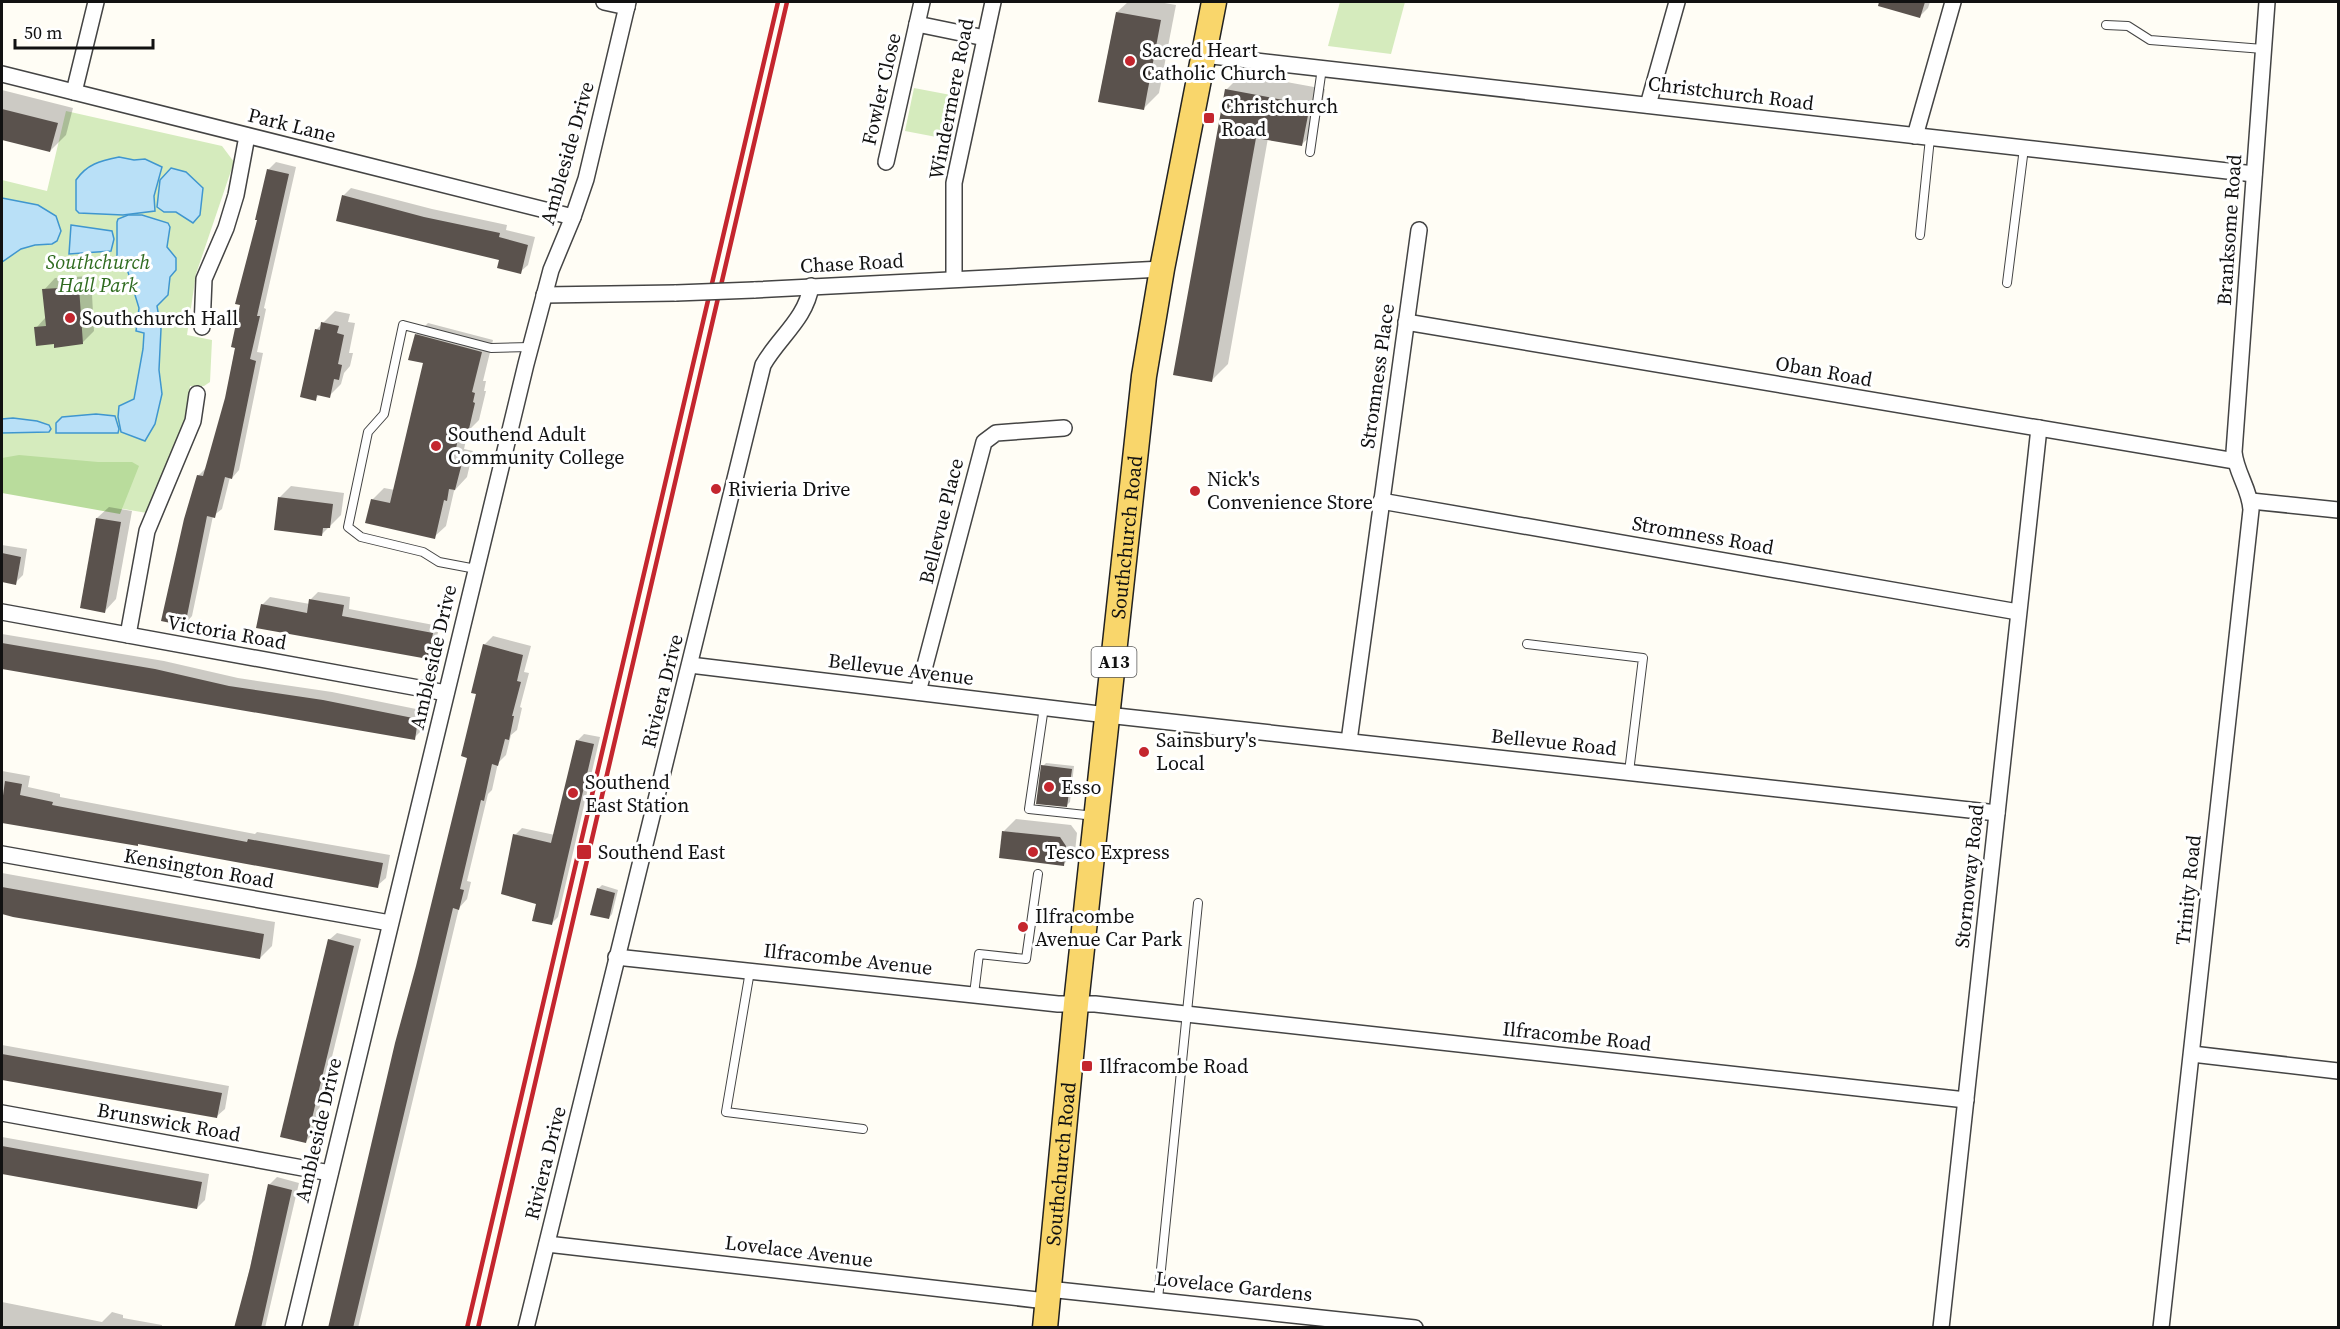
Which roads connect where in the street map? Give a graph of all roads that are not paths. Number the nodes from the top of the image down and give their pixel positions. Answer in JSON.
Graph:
{"nodes":[{"id":1,"x":96,"y":2,"type":"edge"},
{"id":2,"x":604,"y":2,"type":"edge"},
{"id":3,"x":922,"y":2,"type":"edge"},
{"id":4,"x":993,"y":2,"type":"edge"},
{"id":5,"x":1214,"y":2,"type":"edge"},
{"id":6,"x":1677,"y":2,"type":"edge"},
{"id":7,"x":1953,"y":2,"type":"edge"},
{"id":8,"x":2267,"y":2,"type":"edge"},
{"id":9,"x":628,"y":4,"type":"edge"},
{"id":10,"x":917,"y":24,"type":"junction"},
{"id":11,"x":2106,"y":25,"type":"dead end"},
{"id":12,"x":985,"y":38,"type":"junction"},
{"id":13,"x":2263,"y":49,"type":"junction"},
{"id":14,"x":1203,"y":55,"type":"junction"},
{"id":15,"x":1322,"y":68,"type":"junction"},
{"id":16,"x":2,"y":74,"type":"edge"},
{"id":17,"x":74,"y":92,"type":"junction"},
{"id":18,"x":1648,"y":105,"type":"junction"},
{"id":19,"x":247,"y":136,"type":"junction"},
{"id":20,"x":1923,"y":137,"type":"junction"},
{"id":21,"x":2024,"y":148,"type":"junction"},
{"id":22,"x":1310,"y":152,"type":"dead end"},
{"id":23,"x":886,"y":162,"type":"dead end"},
{"id":24,"x":2254,"y":174,"type":"junction"},
{"id":25,"x":573,"y":217,"type":"junction"},
{"id":26,"x":1419,"y":230,"type":"dead end"},
{"id":27,"x":1920,"y":235,"type":"dead end"},
{"id":28,"x":1162,"y":268,"type":"junction"},
{"id":29,"x":954,"y":278,"type":"junction"},
{"id":30,"x":2007,"y":283,"type":"dead end"},
{"id":31,"x":811,"y":286,"type":"junction"},
{"id":32,"x":544,"y":295,"type":"junction"},
{"id":33,"x":1406,"y":322,"type":"junction"},
{"id":34,"x":202,"y":327,"type":"dead end"},
{"id":35,"x":531,"y":347,"type":"junction"},
{"id":36,"x":197,"y":394,"type":"dead end"},
{"id":37,"x":1064,"y":428,"type":"dead end"},
{"id":38,"x":2039,"y":428,"type":"junction"},
{"id":39,"x":2235,"y":461,"type":"junction"},
{"id":40,"x":1381,"y":501,"type":"junction"},
{"id":41,"x":2251,"y":501,"type":"junction"},
{"id":42,"x":2338,"y":510,"type":"edge"},
{"id":43,"x":476,"y":569,"type":"junction"},
{"id":44,"x":2,"y":612,"type":"edge"},
{"id":45,"x":2018,"y":612,"type":"junction"},
{"id":46,"x":128,"y":635,"type":"junction"},
{"id":47,"x":1527,"y":644,"type":"dead end"},
{"id":48,"x":690,"y":665,"type":"junction"},
{"id":49,"x":918,"y":692,"type":"junction"},
{"id":50,"x":446,"y":693,"type":"junction"},
{"id":51,"x":1044,"y":706,"type":"junction"},
{"id":52,"x":1107,"y":715,"type":"junction"},
{"id":53,"x":1349,"y":741,"type":"junction"},
{"id":54,"x":1629,"y":772,"type":"junction"},
{"id":55,"x":1997,"y":813,"type":"junction"},
{"id":56,"x":1096,"y":817,"type":"junction"},
{"id":57,"x":2,"y":854,"type":"edge"},
{"id":58,"x":1038,"y":874,"type":"dead end"},
{"id":59,"x":1198,"y":903,"type":"dead end"},
{"id":60,"x":390,"y":922,"type":"junction"},
{"id":61,"x":616,"y":957,"type":"junction"},
{"id":62,"x":750,"y":970,"type":"junction"},
{"id":63,"x":974,"y":994,"type":"junction"},
{"id":64,"x":1076,"y":1004,"type":"junction"},
{"id":65,"x":1188,"y":1015,"type":"junction"},
{"id":66,"x":2192,"y":1054,"type":"junction"},
{"id":67,"x":2338,"y":1071,"type":"edge"},
{"id":68,"x":1966,"y":1100,"type":"junction"},
{"id":69,"x":2,"y":1113,"type":"edge"},
{"id":70,"x":863,"y":1129,"type":"dead end"},
{"id":71,"x":330,"y":1173,"type":"junction"},
{"id":72,"x":547,"y":1244,"type":"junction"},
{"id":73,"x":1047,"y":1295,"type":"junction"},
{"id":74,"x":1158,"y":1299,"type":"junction"},
{"id":75,"x":292,"y":1328,"type":"edge"},
{"id":76,"x":526,"y":1328,"type":"edge"},
{"id":77,"x":1046,"y":1328,"type":"edge"},
{"id":78,"x":1415,"y":1328,"type":"edge"},
{"id":79,"x":1941,"y":1328,"type":"edge"},
{"id":80,"x":2161,"y":1328,"type":"edge"}],
"edges":[{"from":1,"to":17,"type":"street"},
{"from":2,"to":9,"type":"street"},
{"from":3,"to":10,"type":"street","name":"Fowler Close"},
{"from":4,"to":12,"type":"street","name":"Windermere Road"},
{"from":5,"to":14,"type":"main road","name":"Southchurch Road","number":"A13"},
{"from":6,"to":18,"type":"street"},
{"from":7,"to":20,"type":"street"},
{"from":8,"to":13,"type":"street","name":"Branksome Road"},
{"from":9,"to":25,"type":"street","name":"Ambleside Drive"},
{"from":10,"to":12,"type":"street","name":"Fowler Close"},
{"from":10,"to":23,"type":"street","name":"Fowler Close"},
{"from":11,"to":13,"type":"lane"},
{"from":12,"to":29,"type":"street","name":"Windermere Road"},
{"from":13,"to":24,"type":"street","name":"Branksome Road"},
{"from":14,"to":15,"type":"street","name":"Christchurch Road"},
{"from":14,"to":28,"type":"main road","name":"Southchurch Road","number":"A13"},
{"from":15,"to":18,"type":"street","name":"Christchurch Road"},
{"from":15,"to":22,"type":"lane"},
{"from":16,"to":17,"type":"street","name":"Park Lane"},
{"from":17,"to":19,"type":"street","name":"Park Lane"},
{"from":18,"to":20,"type":"street","name":"Christchurch Road"},
{"from":19,"to":25,"type":"street","name":"Park Lane"},
{"from":19,"to":34,"type":"street"},
{"from":20,"to":21,"type":"street","name":"Christchurch Road"},
{"from":20,"to":27,"type":"lane"},
{"from":21,"to":24,"type":"street","name":"Christchurch Road"},
{"from":21,"to":30,"type":"lane"},
{"from":24,"to":39,"type":"street","name":"Branksome Road"},
{"from":25,"to":32,"type":"street","name":"Ambleside Drive"},
{"from":26,"to":33,"type":"street","name":"Stromness Place"},
{"from":28,"to":29,"type":"street","name":"Chase Road"},
{"from":28,"to":52,"type":"main road","name":"Southchurch Road","number":"A13"},
{"from":29,"to":31,"type":"street","name":"Chase Road"},
{"from":31,"to":32,"type":"street","name":"Chase Road","bridge":true},
{"from":31,"to":48,"type":"street","name":"Riviera Drive"},
{"from":32,"to":35,"type":"street","name":"Ambleside Drive"},
{"from":33,"to":38,"type":"street","name":"Oban Road"},
{"from":33,"to":40,"type":"street","name":"Stromness Place"},
{"from":35,"to":43,"type":"street","name":"Ambleside Drive"},
{"from":35,"to":43,"type":"lane"},
{"from":36,"to":46,"type":"street"},
{"from":37,"to":49,"type":"street","name":"Bellevue Place"},
{"from":38,"to":39,"type":"street","name":"Oban Road"},
{"from":38,"to":45,"type":"street","name":"Stornoway Road"},
{"from":39,"to":41,"type":"street","name":"Trinity Road"},
{"from":40,"to":45,"type":"street","name":"Stromness Road"},
{"from":40,"to":53,"type":"street","name":"Stromness Place"},
{"from":41,"to":42,"type":"street"},
{"from":41,"to":66,"type":"street","name":"Trinity Road"},
{"from":43,"to":50,"type":"street","name":"Ambleside Drive"},
{"from":44,"to":46,"type":"street","name":"Victoria Road"},
{"from":45,"to":55,"type":"street","name":"Stornoway Road"},
{"from":46,"to":50,"type":"street","name":"Victoria Road"},
{"from":47,"to":54,"type":"lane"},
{"from":48,"to":49,"type":"street","name":"Bellevue Avenue"},
{"from":48,"to":61,"type":"street","name":"Riviera Drive"},
{"from":49,"to":51,"type":"street","name":"Bellevue Avenue"},
{"from":50,"to":60,"type":"street","name":"Ambleside Drive"},
{"from":51,"to":52,"type":"street","name":"Bellevue Avenue"},
{"from":51,"to":56,"type":"lane"},
{"from":52,"to":53,"type":"street","name":"Bellevue Road"},
{"from":52,"to":56,"type":"main road","name":"Southchurch Road","number":"A13"},
{"from":53,"to":54,"type":"street","name":"Bellevue Road"},
{"from":54,"to":55,"type":"street","name":"Bellevue Road"},
{"from":55,"to":68,"type":"street","name":"Stornoway Road"},
{"from":56,"to":64,"type":"main road","name":"Southchurch Road","number":"A13"},
{"from":57,"to":60,"type":"street","name":"Kensington Road"},
{"from":58,"to":63,"type":"lane"},
{"from":59,"to":65,"type":"lane"},
{"from":60,"to":71,"type":"street","name":"Ambleside Drive"},
{"from":61,"to":62,"type":"street","name":"Ilfracombe Avenue"},
{"from":61,"to":72,"type":"street","name":"Riviera Drive"},
{"from":62,"to":63,"type":"street","name":"Ilfracombe Avenue"},
{"from":62,"to":70,"type":"lane"},
{"from":63,"to":64,"type":"street","name":"Ilfracombe Avenue"},
{"from":64,"to":65,"type":"street","name":"Ilfracombe Road"},
{"from":64,"to":73,"type":"main road","name":"Southchurch Road","number":"A13"},
{"from":65,"to":68,"type":"street","name":"Ilfracombe Road"},
{"from":65,"to":74,"type":"lane"},
{"from":66,"to":67,"type":"street"},
{"from":66,"to":80,"type":"street","name":"Trinity Road"},
{"from":68,"to":79,"type":"street","name":"Stornoway Road"},
{"from":69,"to":71,"type":"street","name":"Brunswick Road"},
{"from":71,"to":75,"type":"street","name":"Ambleside Drive"},
{"from":72,"to":73,"type":"street","name":"Lovelace Avenue"},
{"from":72,"to":76,"type":"street","name":"Riviera Drive"},
{"from":73,"to":74,"type":"street","name":"Lovelace Gardens"},
{"from":73,"to":77,"type":"main road","name":"Southchurch Road","number":"A13"},
{"from":74,"to":78,"type":"street","name":"Lovelace Gardens"}]}
